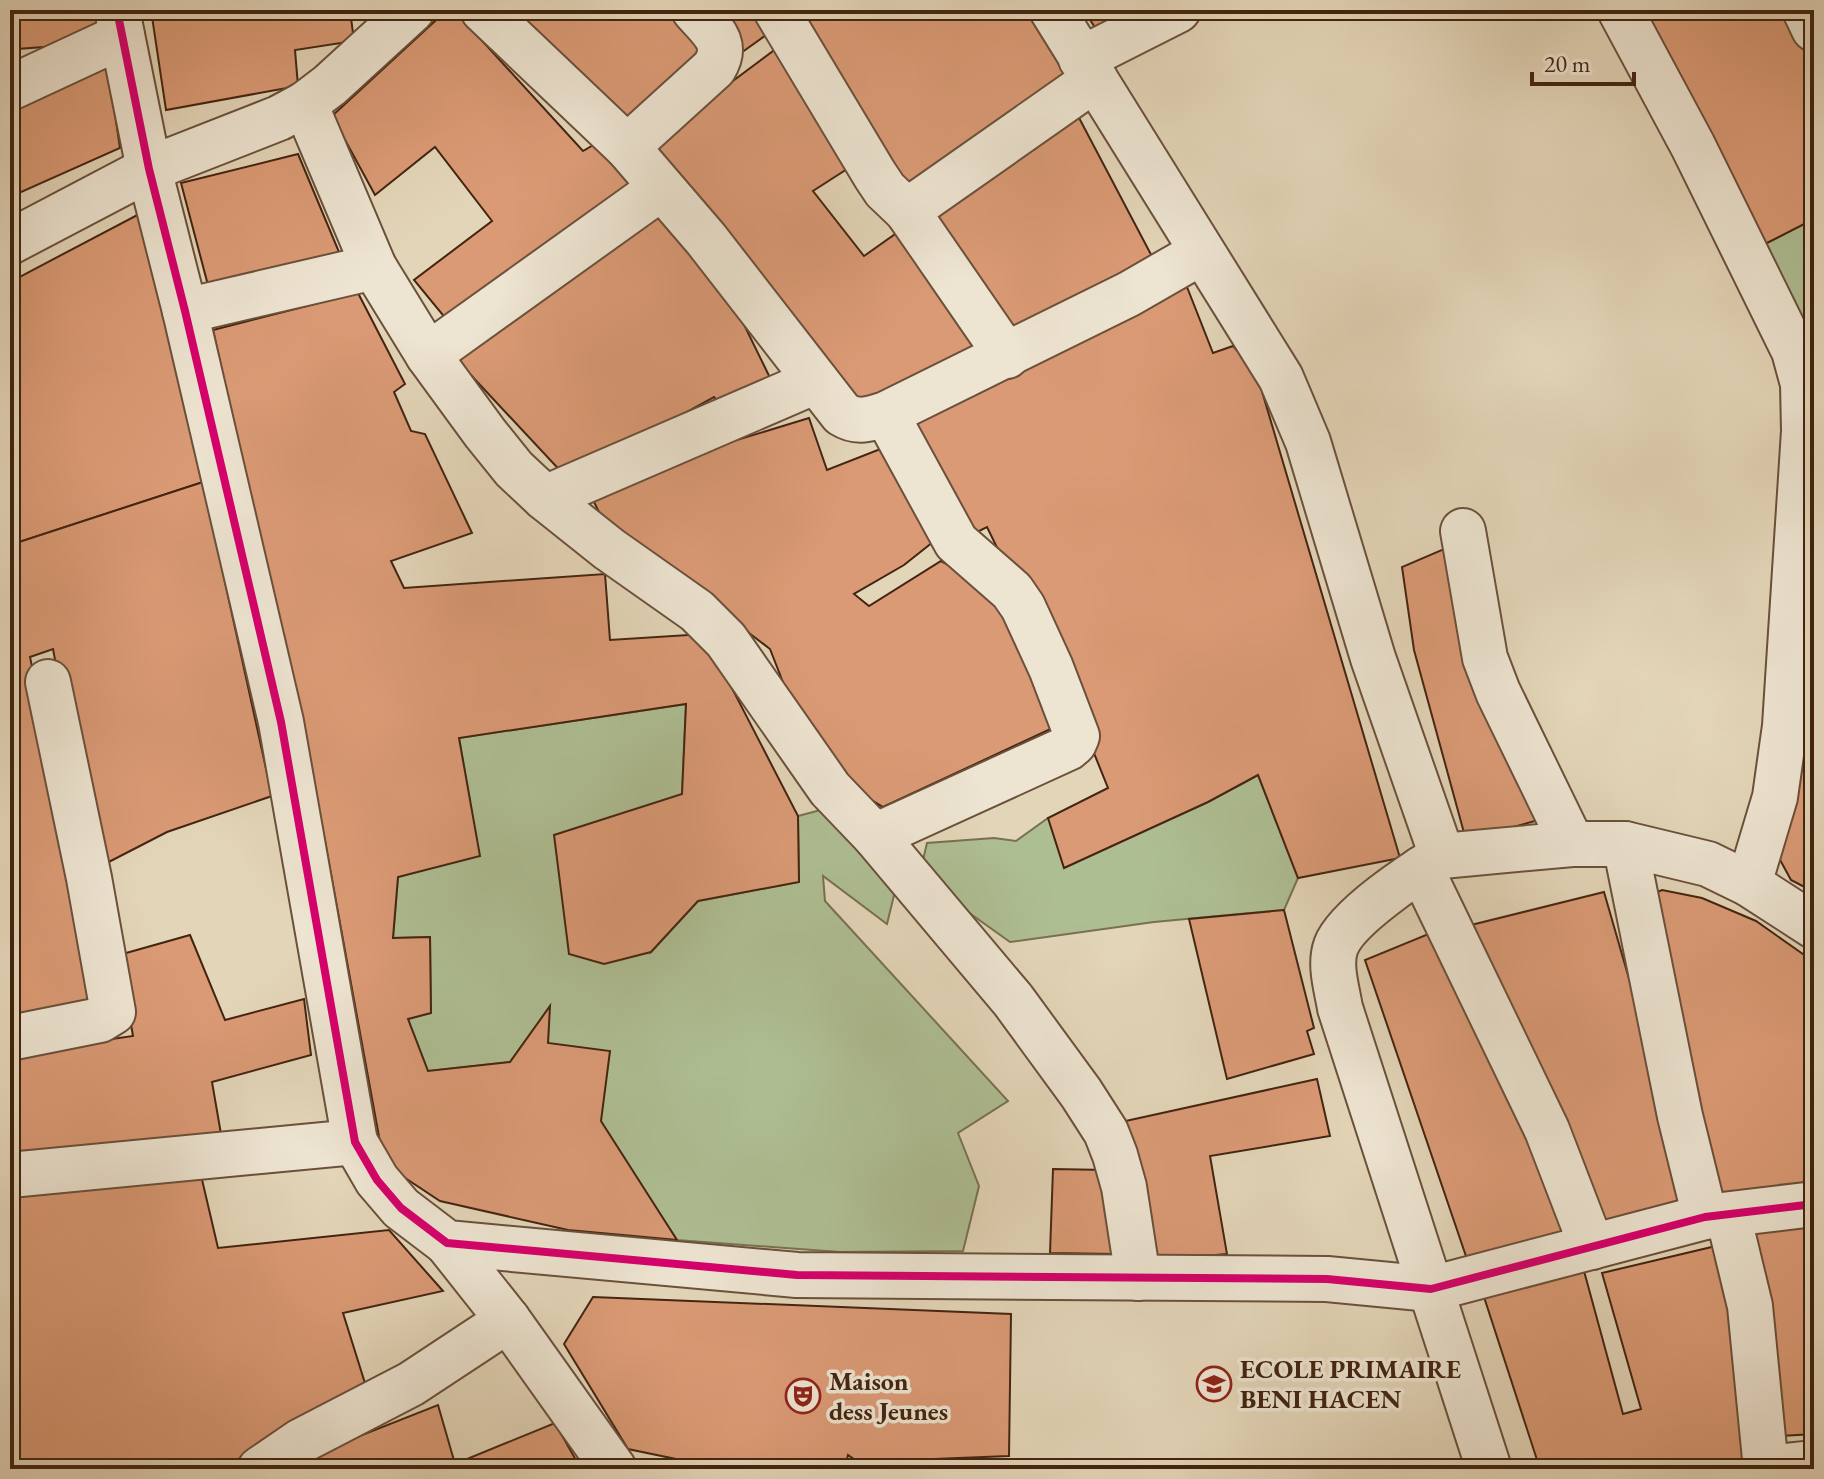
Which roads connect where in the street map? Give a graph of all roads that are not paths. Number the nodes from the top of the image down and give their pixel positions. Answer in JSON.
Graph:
{"nodes":[{"id":1,"x":412,"y":10,"type":"edge"},
{"id":2,"x":483,"y":10,"type":"edge"},
{"id":3,"x":694,"y":10,"type":"edge"},
{"id":4,"x":776,"y":10,"type":"edge"},
{"id":5,"x":1052,"y":10,"type":"edge"},
{"id":6,"x":1178,"y":10,"type":"edge"},
{"id":7,"x":1620,"y":10,"type":"edge"},
{"id":8,"x":1805,"y":10,"type":"edge"},
{"id":9,"x":120,"y":23,"type":"edge"},
{"id":10,"x":1814,"y":29,"type":"edge"},
{"id":11,"x":1088,"y":69,"type":"junction"},
{"id":12,"x":10,"y":88,"type":"edge"},
{"id":13,"x":305,"y":104,"type":"junction"},
{"id":14,"x":627,"y":147,"type":"junction"},
{"id":15,"x":149,"y":169,"type":"junction"},
{"id":16,"x":661,"y":188,"type":"junction"},
{"id":17,"x":907,"y":211,"type":"junction"},
{"id":18,"x":10,"y":242,"type":"edge"},
{"id":19,"x":1202,"y":252,"type":"junction"},
{"id":20,"x":374,"y":267,"type":"junction"},
{"id":21,"x":185,"y":311,"type":"junction"},
{"id":22,"x":428,"y":355,"type":"junction"},
{"id":23,"x":1007,"y":356,"type":"junction"},
{"id":24,"x":816,"y":381,"type":"junction"},
{"id":25,"x":886,"y":414,"type":"junction"},
{"id":26,"x":545,"y":498,"type":"junction"},
{"id":27,"x":1463,"y":531,"type":"dead end"},
{"id":28,"x":1803,"y":619,"type":"edge"},
{"id":29,"x":48,"y":682,"type":"dead end"},
{"id":30,"x":1800,"y":727,"type":"edge"},
{"id":31,"x":875,"y":836,"type":"junction"},
{"id":32,"x":1572,"y":844,"type":"junction"},
{"id":33,"x":1625,"y":844,"type":"junction"},
{"id":34,"x":1431,"y":862,"type":"junction"},
{"id":35,"x":1749,"y":884,"type":"junction"},
{"id":36,"x":1814,"y":926,"type":"edge"},
{"id":37,"x":10,"y":1038,"type":"edge"},
{"id":38,"x":355,"y":1142,"type":"junction"},
{"id":39,"x":10,"y":1175,"type":"edge"},
{"id":40,"x":1814,"y":1204,"type":"edge"},
{"id":41,"x":1716,"y":1216,"type":"junction"},
{"id":42,"x":447,"y":1243,"type":"junction"},
{"id":43,"x":1592,"y":1247,"type":"junction"},
{"id":44,"x":1138,"y":1278,"type":"junction"},
{"id":45,"x":1431,"y":1289,"type":"junction"},
{"id":46,"x":508,"y":1320,"type":"junction"},
{"id":47,"x":1814,"y":1463,"type":"edge"},
{"id":48,"x":1766,"y":1468,"type":"edge"},
{"id":49,"x":260,"y":1469,"type":"edge"},
{"id":50,"x":614,"y":1469,"type":"edge"},
{"id":51,"x":1489,"y":1469,"type":"edge"}],
"edges":[{"from":1,"to":13,"type":"street"},
{"from":2,"to":14,"type":"street"},
{"from":3,"to":14,"type":"street"},
{"from":4,"to":17,"type":"street"},
{"from":5,"to":11,"type":"street"},
{"from":6,"to":11,"type":"street"},
{"from":7,"to":28,"type":"street"},
{"from":8,"to":10,"type":"street"},
{"from":9,"to":12,"type":"street"},
{"from":9,"to":15,"type":"street"},
{"from":11,"to":17,"type":"street"},
{"from":11,"to":19,"type":"street"},
{"from":13,"to":15,"type":"street"},
{"from":13,"to":20,"type":"street"},
{"from":14,"to":16,"type":"street"},
{"from":15,"to":18,"type":"street"},
{"from":15,"to":21,"type":"street"},
{"from":16,"to":22,"type":"street"},
{"from":16,"to":24,"type":"street"},
{"from":17,"to":23,"type":"street"},
{"from":19,"to":23,"type":"street"},
{"from":19,"to":34,"type":"street"},
{"from":20,"to":21,"type":"street"},
{"from":20,"to":22,"type":"street"},
{"from":21,"to":38,"type":"street"},
{"from":22,"to":26,"type":"street"},
{"from":23,"to":25,"type":"street"},
{"from":24,"to":25,"type":"street"},
{"from":24,"to":26,"type":"street"},
{"from":25,"to":31,"type":"street"},
{"from":26,"to":31,"type":"street"},
{"from":27,"to":32,"type":"street"},
{"from":28,"to":30,"type":"street"},
{"from":29,"to":37,"type":"street"},
{"from":30,"to":35,"type":"street"},
{"from":31,"to":44,"type":"street"},
{"from":32,"to":33,"type":"street"},
{"from":32,"to":34,"type":"street"},
{"from":33,"to":35,"type":"street"},
{"from":33,"to":41,"type":"street"},
{"from":34,"to":43,"type":"street"},
{"from":34,"to":45,"type":"street"},
{"from":35,"to":36,"type":"street"},
{"from":38,"to":39,"type":"street"},
{"from":38,"to":42,"type":"street"},
{"from":40,"to":41,"type":"street"},
{"from":41,"to":43,"type":"street"},
{"from":41,"to":48,"type":"street"},
{"from":42,"to":44,"type":"street"},
{"from":42,"to":46,"type":"street"},
{"from":43,"to":45,"type":"street"},
{"from":44,"to":45,"type":"street"},
{"from":45,"to":51,"type":"street"},
{"from":46,"to":49,"type":"street"},
{"from":46,"to":50,"type":"street"},
{"from":47,"to":48,"type":"street"}]}
